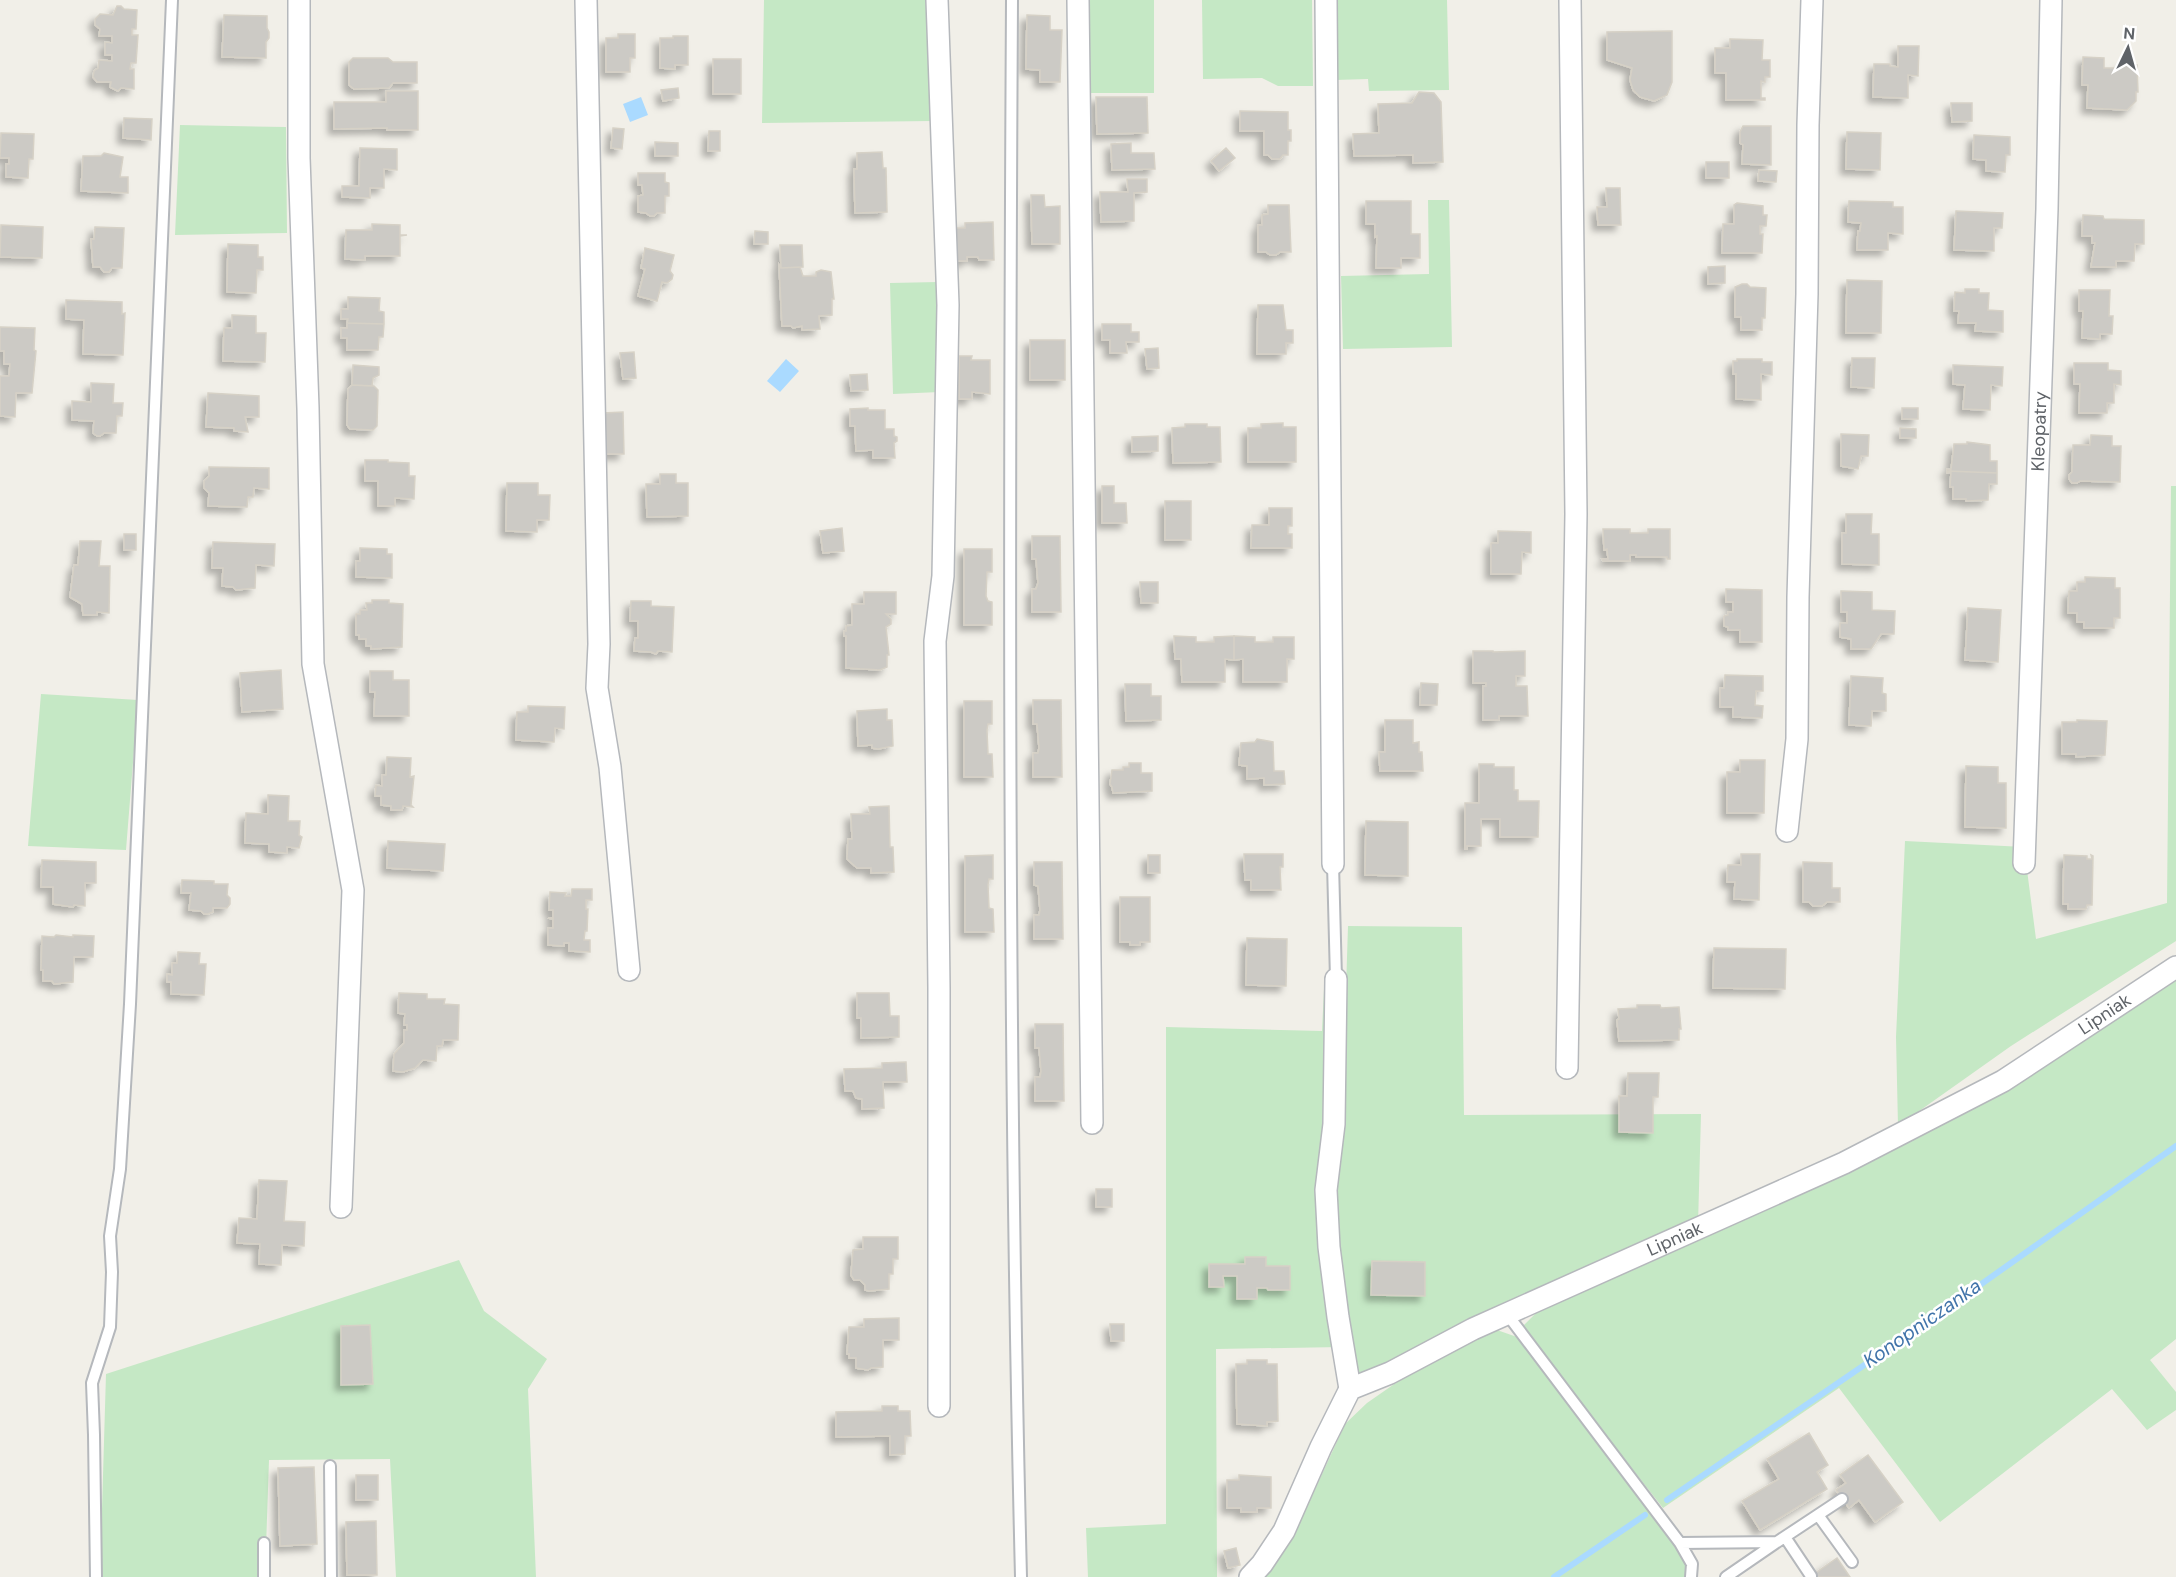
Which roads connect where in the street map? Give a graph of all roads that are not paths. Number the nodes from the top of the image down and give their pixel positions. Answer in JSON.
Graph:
{"nodes":[{"id":1,"x":172,"y":0,"type":"edge"},
{"id":2,"x":299,"y":0,"type":"edge"},
{"id":3,"x":586,"y":0,"type":"edge"},
{"id":4,"x":937,"y":0,"type":"edge"},
{"id":5,"x":1011,"y":0,"type":"edge"},
{"id":6,"x":1078,"y":0,"type":"edge"},
{"id":7,"x":1326,"y":0,"type":"edge"},
{"id":8,"x":1570,"y":0,"type":"edge"},
{"id":9,"x":1812,"y":0,"type":"edge"},
{"id":10,"x":2051,"y":0,"type":"edge"},
{"id":11,"x":1786,"y":831,"type":"dead end"},
{"id":12,"x":2024,"y":863,"type":"dead end"},
{"id":13,"x":1333,"y":864,"type":"joint"},
{"id":14,"x":2176,"y":967,"type":"edge"},
{"id":15,"x":629,"y":970,"type":"dead end"},
{"id":16,"x":1336,"y":979,"type":"joint"},
{"id":17,"x":1567,"y":1068,"type":"dead end"},
{"id":18,"x":1092,"y":1123,"type":"dead end"},
{"id":19,"x":341,"y":1207,"type":"dead end"},
{"id":20,"x":1507,"y":1314,"type":"junction"},
{"id":21,"x":1350,"y":1389,"type":"junction"},
{"id":22,"x":939,"y":1406,"type":"dead end"},
{"id":23,"x":330,"y":1466,"type":"dead end"},
{"id":24,"x":1842,"y":1498,"type":"dead end"},
{"id":25,"x":1818,"y":1515,"type":"junction"},
{"id":26,"x":1781,"y":1540,"type":"junction"},
{"id":27,"x":264,"y":1543,"type":"dead end"},
{"id":28,"x":1680,"y":1543,"type":"junction"},
{"id":29,"x":1852,"y":1562,"type":"dead end"},
{"id":30,"x":1810,"y":1576,"type":"edge"},
{"id":31,"x":96,"y":1577,"type":"edge"},
{"id":32,"x":264,"y":1577,"type":"edge"},
{"id":33,"x":331,"y":1577,"type":"edge"},
{"id":34,"x":1021,"y":1577,"type":"edge"},
{"id":35,"x":1250,"y":1577,"type":"edge"},
{"id":36,"x":1691,"y":1577,"type":"edge"},
{"id":37,"x":1726,"y":1577,"type":"edge"}],
"edges":[{"from":1,"to":31,"type":"lane"},
{"from":2,"to":19,"type":"street"},
{"from":3,"to":15,"type":"street"},
{"from":4,"to":22,"type":"street"},
{"from":5,"to":34,"type":"lane"},
{"from":6,"to":18,"type":"street"},
{"from":7,"to":13,"type":"street"},
{"from":8,"to":17,"type":"street"},
{"from":9,"to":11,"type":"street"},
{"from":10,"to":12,"type":"street","name":"Kleopatry"},
{"from":13,"to":16,"type":"lane"},
{"from":14,"to":20,"type":"street","name":"Lipniak"},
{"from":16,"to":21,"type":"street"},
{"from":20,"to":21,"type":"street","name":"Lipniak"},
{"from":20,"to":28,"type":"lane"},
{"from":21,"to":35,"type":"street"},
{"from":23,"to":33,"type":"lane"},
{"from":24,"to":25,"type":"lane"},
{"from":25,"to":26,"type":"lane"},
{"from":25,"to":29,"type":"lane"},
{"from":26,"to":28,"type":"lane"},
{"from":26,"to":30,"type":"lane"},
{"from":26,"to":37,"type":"lane"},
{"from":27,"to":32,"type":"lane"},
{"from":28,"to":36,"type":"lane"}]}
